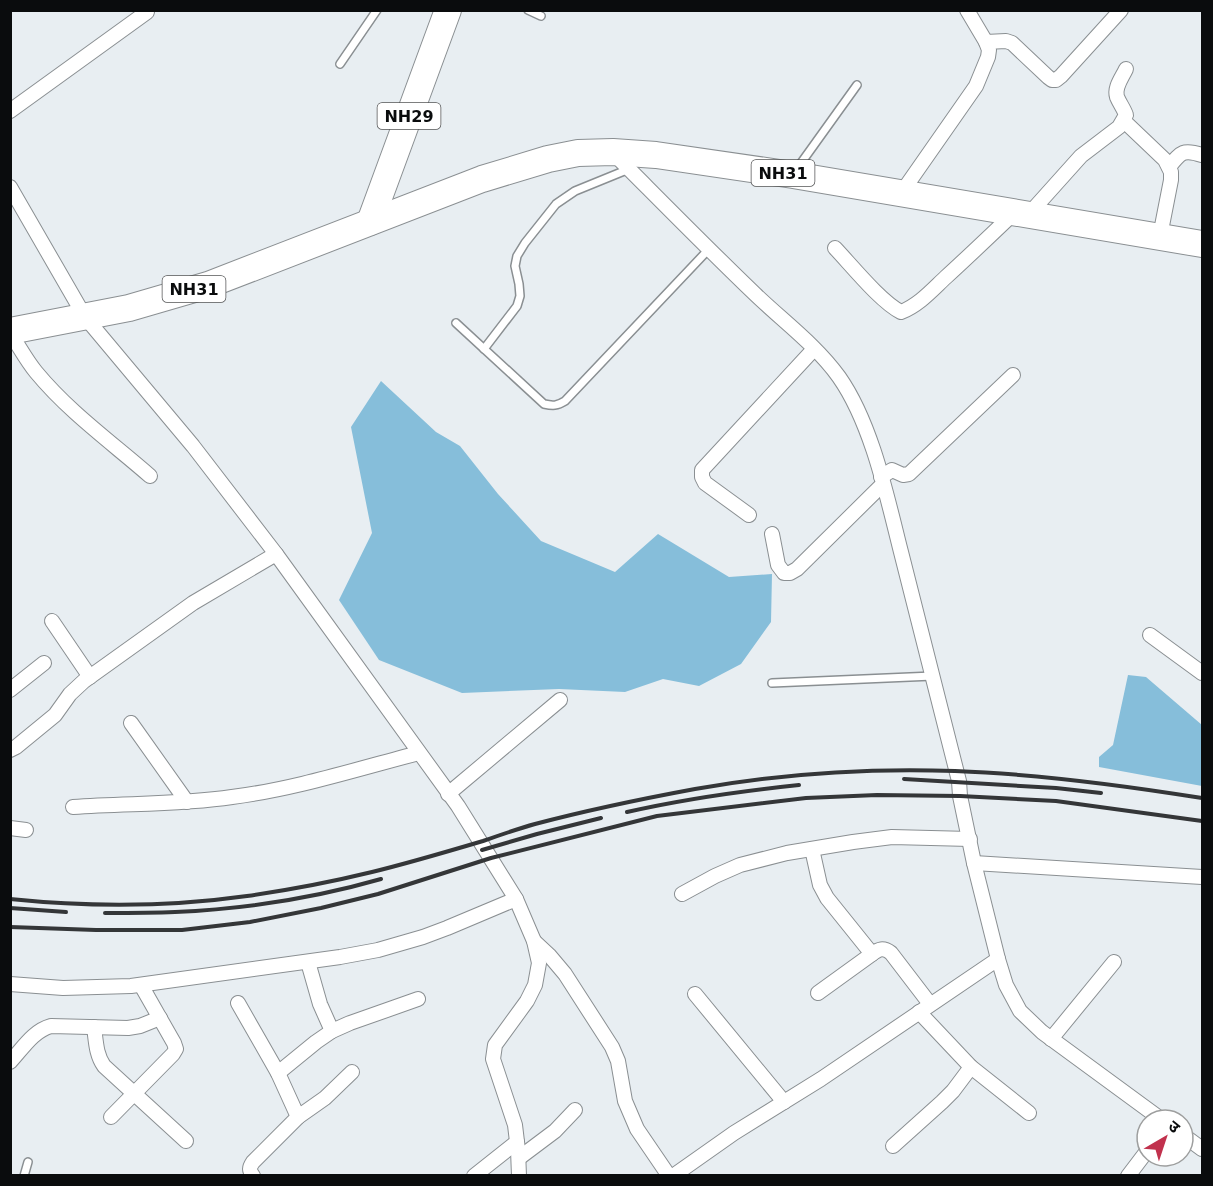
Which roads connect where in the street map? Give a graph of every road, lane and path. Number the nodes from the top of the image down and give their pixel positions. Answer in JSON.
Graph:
{"nodes":[{"id":1,"x":377,"y":10,"type":"edge"},
{"id":2,"x":448,"y":10,"type":"edge"},
{"id":3,"x":528,"y":10,"type":"edge"},
{"id":4,"x":967,"y":10,"type":"edge"},
{"id":5,"x":1120,"y":11,"type":"edge"},
{"id":6,"x":147,"y":12,"type":"edge"},
{"id":7,"x":541,"y":16,"type":"dead end"},
{"id":8,"x":987,"y":42,"type":"junction"},
{"id":9,"x":340,"y":64,"type":"dead end"},
{"id":10,"x":1126,"y":69,"type":"dead end"},
{"id":11,"x":857,"y":85,"type":"dead end"},
{"id":12,"x":10,"y":111,"type":"edge"},
{"id":13,"x":1124,"y":121,"type":"junction"},
{"id":14,"x":1203,"y":155,"type":"edge"},
{"id":15,"x":621,"y":160,"type":"junction"},
{"id":16,"x":1169,"y":166,"type":"junction"},
{"id":17,"x":793,"y":175,"type":"junction"},
{"id":18,"x":10,"y":187,"type":"edge"},
{"id":19,"x":902,"y":192,"type":"junction"},
{"id":20,"x":1022,"y":213,"type":"junction"},
{"id":21,"x":370,"y":222,"type":"junction"},
{"id":22,"x":1160,"y":236,"type":"junction"},
{"id":23,"x":1203,"y":244,"type":"edge"},
{"id":24,"x":835,"y":248,"type":"dead end"},
{"id":25,"x":709,"y":249,"type":"junction"},
{"id":26,"x":85,"y":317,"type":"junction"},
{"id":27,"x":456,"y":323,"type":"dead end"},
{"id":28,"x":10,"y":332,"type":"edge"},
{"id":29,"x":484,"y":349,"type":"junction"},
{"id":30,"x":814,"y":349,"type":"junction"},
{"id":31,"x":1013,"y":375,"type":"dead end"},
{"id":32,"x":150,"y":476,"type":"dead end"},
{"id":33,"x":882,"y":481,"type":"junction"},
{"id":34,"x":749,"y":515,"type":"dead end"},
{"id":35,"x":772,"y":534,"type":"dead end"},
{"id":36,"x":276,"y":554,"type":"junction"},
{"id":37,"x":52,"y":621,"type":"dead end"},
{"id":38,"x":1150,"y":635,"type":"dead end"},
{"id":39,"x":44,"y":663,"type":"dead end"},
{"id":40,"x":1203,"y":673,"type":"edge"},
{"id":41,"x":90,"y":676,"type":"junction"},
{"id":42,"x":933,"y":676,"type":"junction"},
{"id":43,"x":772,"y":683,"type":"dead end"},
{"id":44,"x":10,"y":690,"type":"edge"},
{"id":45,"x":560,"y":700,"type":"dead end"},
{"id":46,"x":131,"y":723,"type":"dead end"},
{"id":47,"x":10,"y":750,"type":"edge"},
{"id":48,"x":419,"y":753,"type":"junction"},
{"id":49,"x":448,"y":794,"type":"junction"},
{"id":50,"x":187,"y":802,"type":"junction"},
{"id":51,"x":73,"y":807,"type":"dead end"},
{"id":52,"x":10,"y":828,"type":"edge"},
{"id":53,"x":26,"y":830,"type":"dead end"},
{"id":54,"x":969,"y":839,"type":"junction"},
{"id":55,"x":812,"y":849,"type":"junction"},
{"id":56,"x":974,"y":863,"type":"junction"},
{"id":57,"x":1203,"y":878,"type":"edge"},
{"id":58,"x":682,"y":894,"type":"dead end"},
{"id":59,"x":516,"y":899,"type":"junction"},
{"id":60,"x":534,"y":940,"type":"junction"},
{"id":61,"x":872,"y":954,"type":"junction"},
{"id":62,"x":998,"y":959,"type":"junction"},
{"id":63,"x":308,"y":962,"type":"junction"},
{"id":64,"x":1114,"y":962,"type":"dead end"},
{"id":65,"x":10,"y":984,"type":"edge"},
{"id":66,"x":141,"y":985,"type":"junction"},
{"id":67,"x":818,"y":993,"type":"dead end"},
{"id":68,"x":695,"y":994,"type":"dead end"},
{"id":69,"x":418,"y":999,"type":"dead end"},
{"id":70,"x":238,"y":1003,"type":"dead end"},
{"id":71,"x":924,"y":1008,"type":"junction"},
{"id":72,"x":160,"y":1018,"type":"junction"},
{"id":73,"x":94,"y":1027,"type":"junction"},
{"id":74,"x":332,"y":1031,"type":"junction"},
{"id":75,"x":1051,"y":1039,"type":"junction"},
{"id":76,"x":10,"y":1062,"type":"edge"},
{"id":77,"x":971,"y":1067,"type":"junction"},
{"id":78,"x":352,"y":1072,"type":"dead end"},
{"id":79,"x":278,"y":1073,"type":"junction"},
{"id":80,"x":134,"y":1093,"type":"junction"},
{"id":81,"x":784,"y":1102,"type":"junction"},
{"id":82,"x":1146,"y":1108,"type":"edge"},
{"id":83,"x":575,"y":1110,"type":"dead end"},
{"id":84,"x":1029,"y":1113,"type":"dead end"},
{"id":85,"x":111,"y":1117,"type":"dead end"},
{"id":86,"x":298,"y":1117,"type":"junction"},
{"id":87,"x":186,"y":1141,"type":"dead end"},
{"id":88,"x":517,"y":1142,"type":"junction"},
{"id":89,"x":893,"y":1146,"type":"dead end"},
{"id":90,"x":519,"y":1158,"type":"junction"},
{"id":91,"x":28,"y":1162,"type":"dead end"},
{"id":92,"x":24,"y":1176,"type":"edge"},
{"id":93,"x":253,"y":1176,"type":"edge"},
{"id":94,"x":474,"y":1176,"type":"edge"},
{"id":95,"x":519,"y":1176,"type":"edge"},
{"id":96,"x":671,"y":1176,"type":"edge"}],
"edges":[{"from":1,"to":9,"type":"lane"},
{"from":2,"to":21,"type":"highway","number":"NH29"},
{"from":3,"to":7,"type":"lane"},
{"from":4,"to":8,"type":"street"},
{"from":5,"to":8,"type":"street"},
{"from":6,"to":12,"type":"street"},
{"from":8,"to":19,"type":"street"},
{"from":10,"to":13,"type":"street"},
{"from":11,"to":17,"type":"lane"},
{"from":13,"to":16,"type":"street"},
{"from":13,"to":20,"type":"street"},
{"from":14,"to":16,"type":"street"},
{"from":15,"to":17,"type":"highway","number":"NH31"},
{"from":15,"to":21,"type":"highway","number":"NH31"},
{"from":15,"to":25,"type":"street"},
{"from":15,"to":29,"type":"lane"},
{"from":16,"to":22,"type":"street"},
{"from":17,"to":19,"type":"highway","number":"NH31"},
{"from":18,"to":26,"type":"street"},
{"from":19,"to":20,"type":"highway","number":"NH31"},
{"from":20,"to":22,"type":"highway","number":"NH31"},
{"from":20,"to":24,"type":"street"},
{"from":21,"to":26,"type":"highway","number":"NH31"},
{"from":22,"to":23,"type":"highway","number":"NH31"},
{"from":25,"to":29,"type":"lane"},
{"from":25,"to":30,"type":"street"},
{"from":26,"to":28,"type":"highway","number":"NH31"},
{"from":26,"to":36,"type":"street"},
{"from":27,"to":29,"type":"lane"},
{"from":28,"to":32,"type":"street"},
{"from":30,"to":33,"type":"street"},
{"from":30,"to":34,"type":"street"},
{"from":31,"to":33,"type":"street"},
{"from":33,"to":35,"type":"street"},
{"from":33,"to":42,"type":"street"},
{"from":36,"to":41,"type":"street"},
{"from":36,"to":48,"type":"street"},
{"from":37,"to":41,"type":"street"},
{"from":38,"to":40,"type":"street"},
{"from":39,"to":44,"type":"street"},
{"from":41,"to":47,"type":"street"},
{"from":42,"to":43,"type":"lane"},
{"from":42,"to":54,"type":"street"},
{"from":45,"to":49,"type":"street"},
{"from":46,"to":50,"type":"street"},
{"from":48,"to":49,"type":"street"},
{"from":48,"to":50,"type":"street"},
{"from":49,"to":59,"type":"street"},
{"from":50,"to":51,"type":"street"},
{"from":52,"to":53,"type":"street"},
{"from":54,"to":55,"type":"street"},
{"from":54,"to":56,"type":"street"},
{"from":55,"to":58,"type":"street"},
{"from":55,"to":61,"type":"street"},
{"from":56,"to":57,"type":"street"},
{"from":56,"to":62,"type":"street"},
{"from":59,"to":60,"type":"street"},
{"from":59,"to":63,"type":"street"},
{"from":60,"to":88,"type":"street"},
{"from":60,"to":96,"type":"street"},
{"from":61,"to":67,"type":"street"},
{"from":61,"to":71,"type":"street"},
{"from":62,"to":71,"type":"street"},
{"from":62,"to":75,"type":"street"},
{"from":63,"to":66,"type":"street"},
{"from":63,"to":74,"type":"street"},
{"from":64,"to":75,"type":"street"},
{"from":65,"to":66,"type":"street"},
{"from":66,"to":72,"type":"street"},
{"from":68,"to":81,"type":"street"},
{"from":69,"to":74,"type":"street"},
{"from":70,"to":79,"type":"street"},
{"from":71,"to":77,"type":"street"},
{"from":71,"to":81,"type":"street"},
{"from":72,"to":73,"type":"street"},
{"from":72,"to":80,"type":"street"},
{"from":73,"to":76,"type":"street"},
{"from":73,"to":80,"type":"street"},
{"from":74,"to":79,"type":"street"},
{"from":75,"to":82,"type":"street"},
{"from":77,"to":84,"type":"street"},
{"from":77,"to":89,"type":"street"},
{"from":78,"to":86,"type":"street"},
{"from":79,"to":86,"type":"street"},
{"from":80,"to":85,"type":"street"},
{"from":80,"to":87,"type":"street"},
{"from":81,"to":96,"type":"street"},
{"from":83,"to":90,"type":"street"},
{"from":86,"to":93,"type":"street"},
{"from":88,"to":90,"type":"street"},
{"from":88,"to":94,"type":"street"},
{"from":90,"to":95,"type":"street"},
{"from":91,"to":92,"type":"lane"}]}
